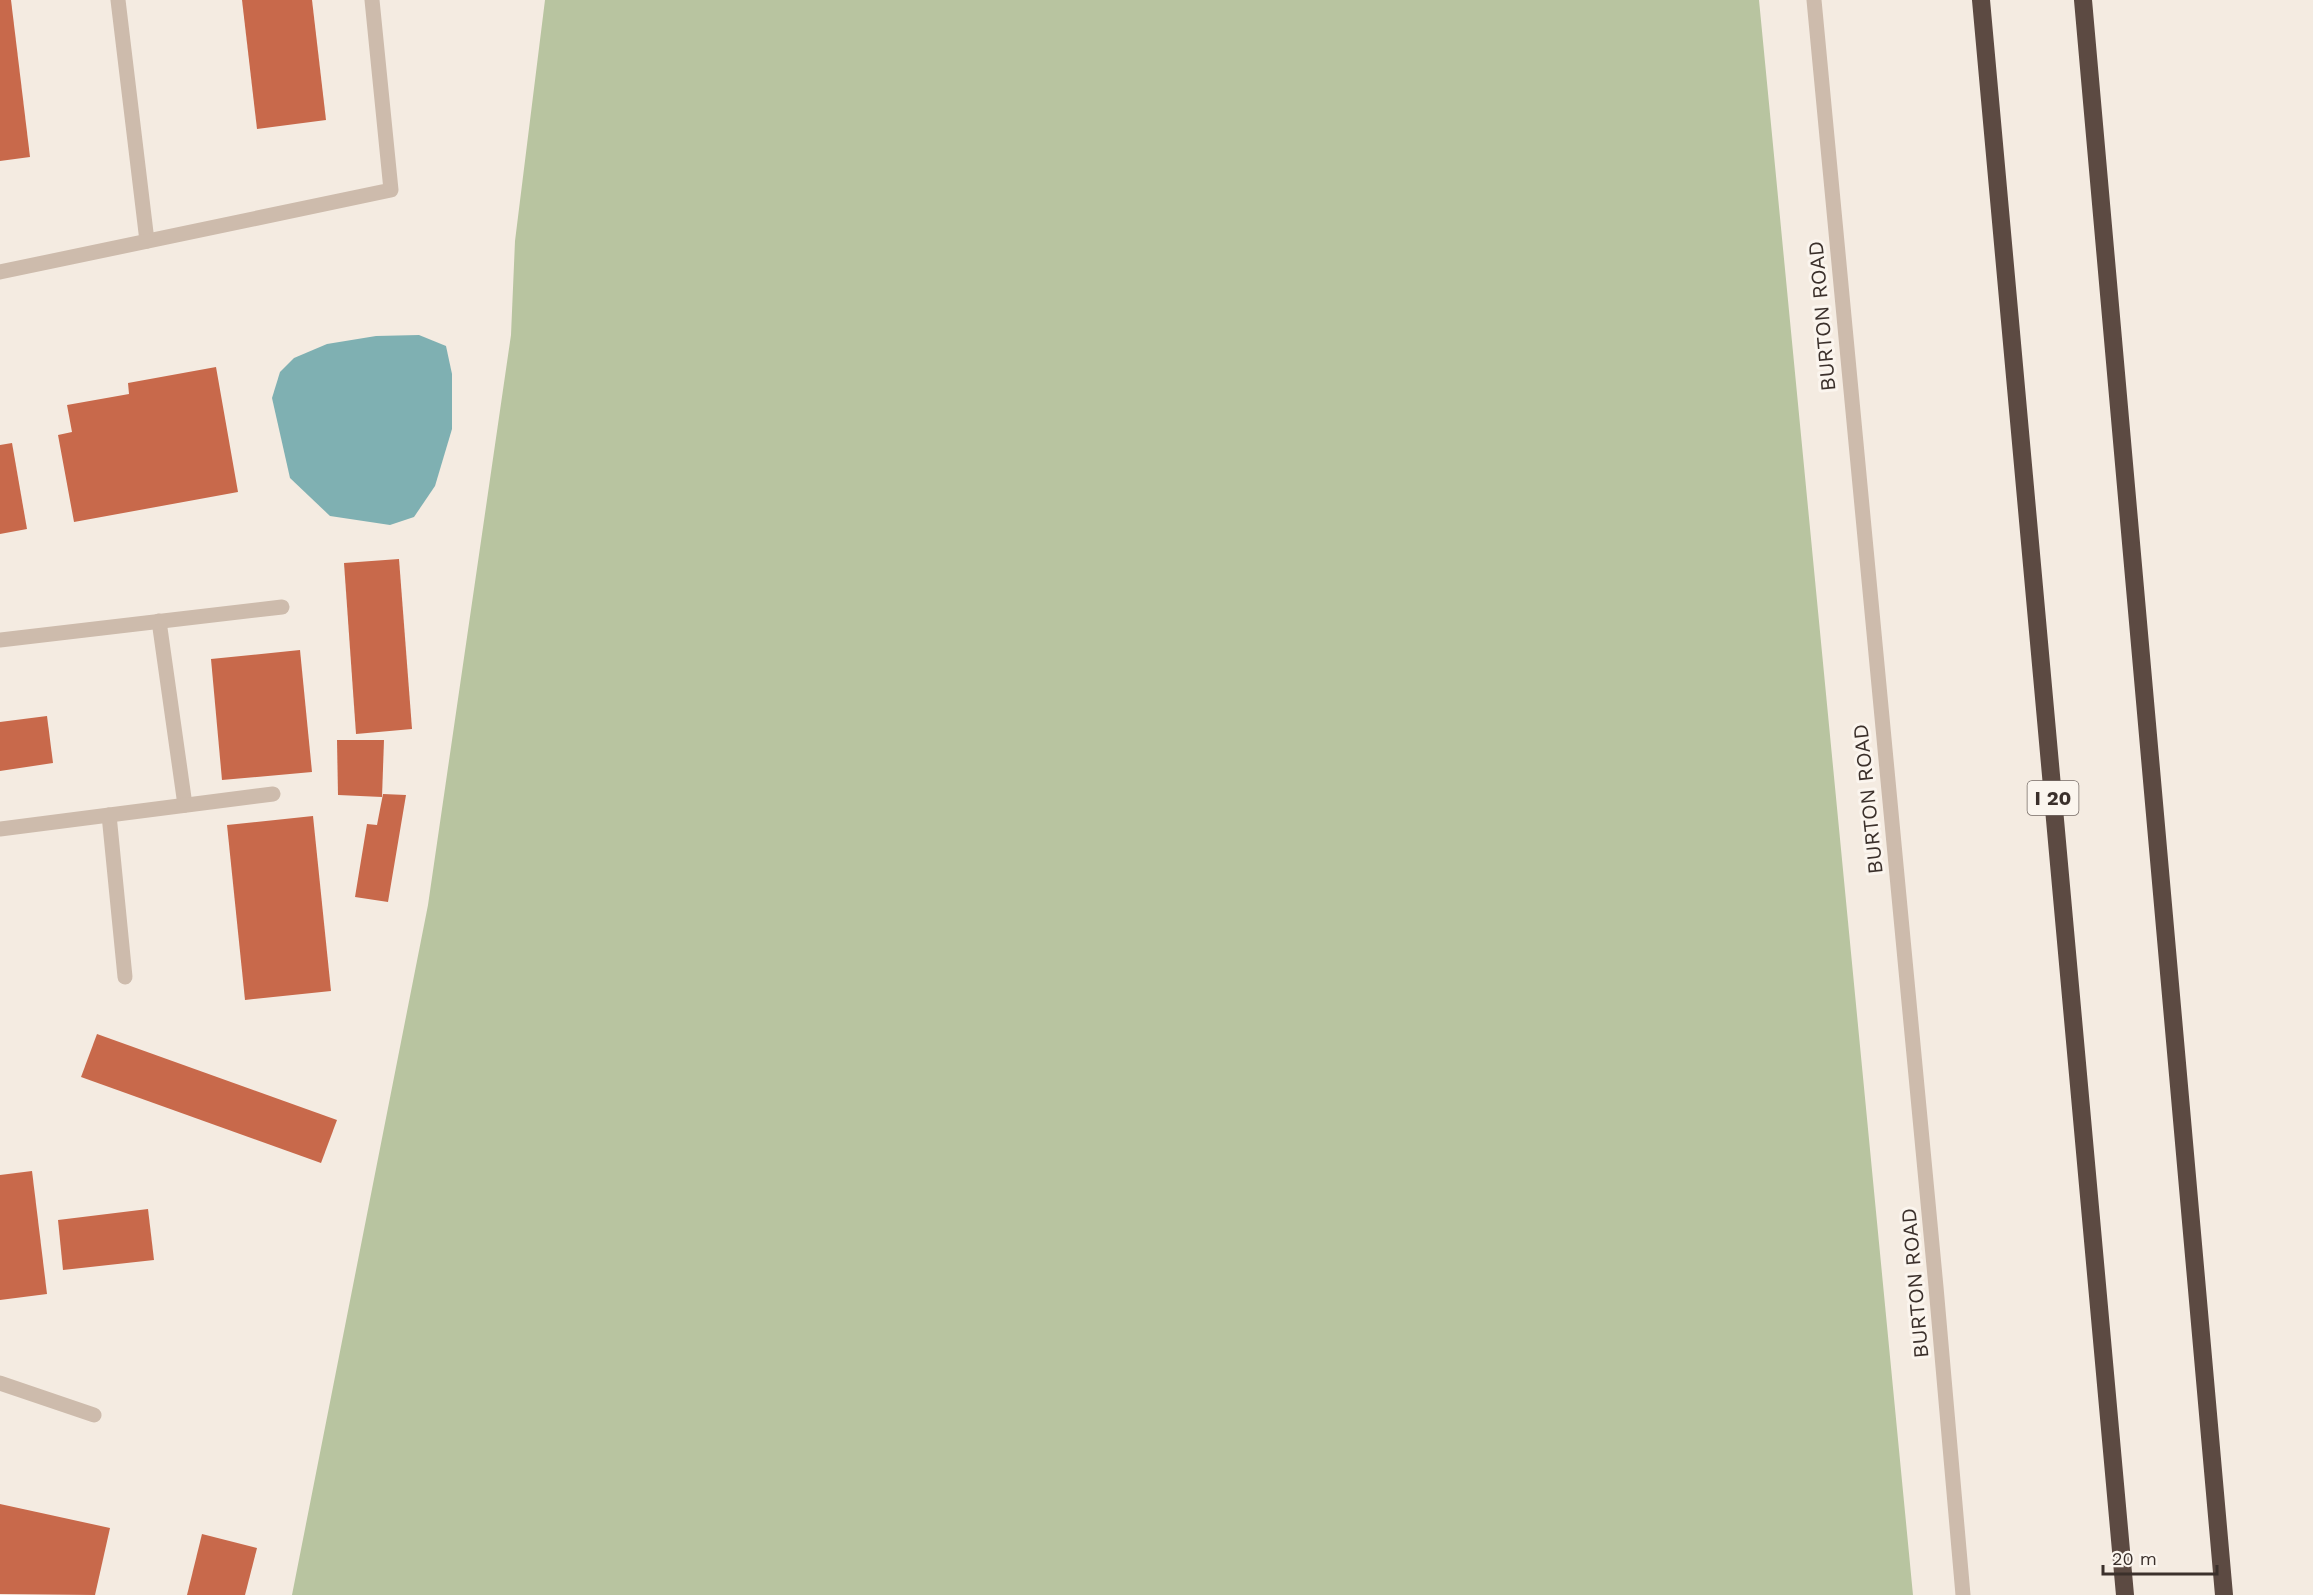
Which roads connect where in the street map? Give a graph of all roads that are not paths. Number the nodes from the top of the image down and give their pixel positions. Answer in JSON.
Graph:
{"nodes":[{"id":1,"x":118,"y":0,"type":"edge"},
{"id":2,"x":372,"y":0,"type":"edge"},
{"id":3,"x":1814,"y":0,"type":"edge"},
{"id":4,"x":1981,"y":0,"type":"edge"},
{"id":5,"x":2083,"y":0,"type":"edge"},
{"id":6,"x":147,"y":241,"type":"junction"},
{"id":7,"x":0,"y":272,"type":"edge"},
{"id":8,"x":282,"y":607,"type":"dead end"},
{"id":9,"x":159,"y":621,"type":"junction"},
{"id":10,"x":0,"y":640,"type":"edge"},
{"id":11,"x":273,"y":794,"type":"dead end"},
{"id":12,"x":185,"y":805,"type":"junction"},
{"id":13,"x":109,"y":815,"type":"junction"},
{"id":14,"x":0,"y":829,"type":"edge"},
{"id":15,"x":125,"y":977,"type":"dead end"},
{"id":16,"x":0,"y":1383,"type":"edge"},
{"id":17,"x":94,"y":1415,"type":"dead end"},
{"id":18,"x":1963,"y":1595,"type":"edge"},
{"id":19,"x":2125,"y":1595,"type":"edge"},
{"id":20,"x":2224,"y":1595,"type":"edge"}],
"edges":[{"from":1,"to":6,"type":"street"},
{"from":2,"to":6,"type":"street"},
{"from":3,"to":18,"type":"street","name":"BURTON ROAD"},
{"from":4,"to":19,"type":"highway","number":"I 20"},
{"from":5,"to":20,"type":"highway"},
{"from":6,"to":7,"type":"street"},
{"from":8,"to":9,"type":"street"},
{"from":9,"to":10,"type":"street"},
{"from":9,"to":12,"type":"street"},
{"from":11,"to":12,"type":"street"},
{"from":12,"to":13,"type":"street"},
{"from":13,"to":14,"type":"street"},
{"from":13,"to":15,"type":"street"},
{"from":16,"to":17,"type":"street"}]}
